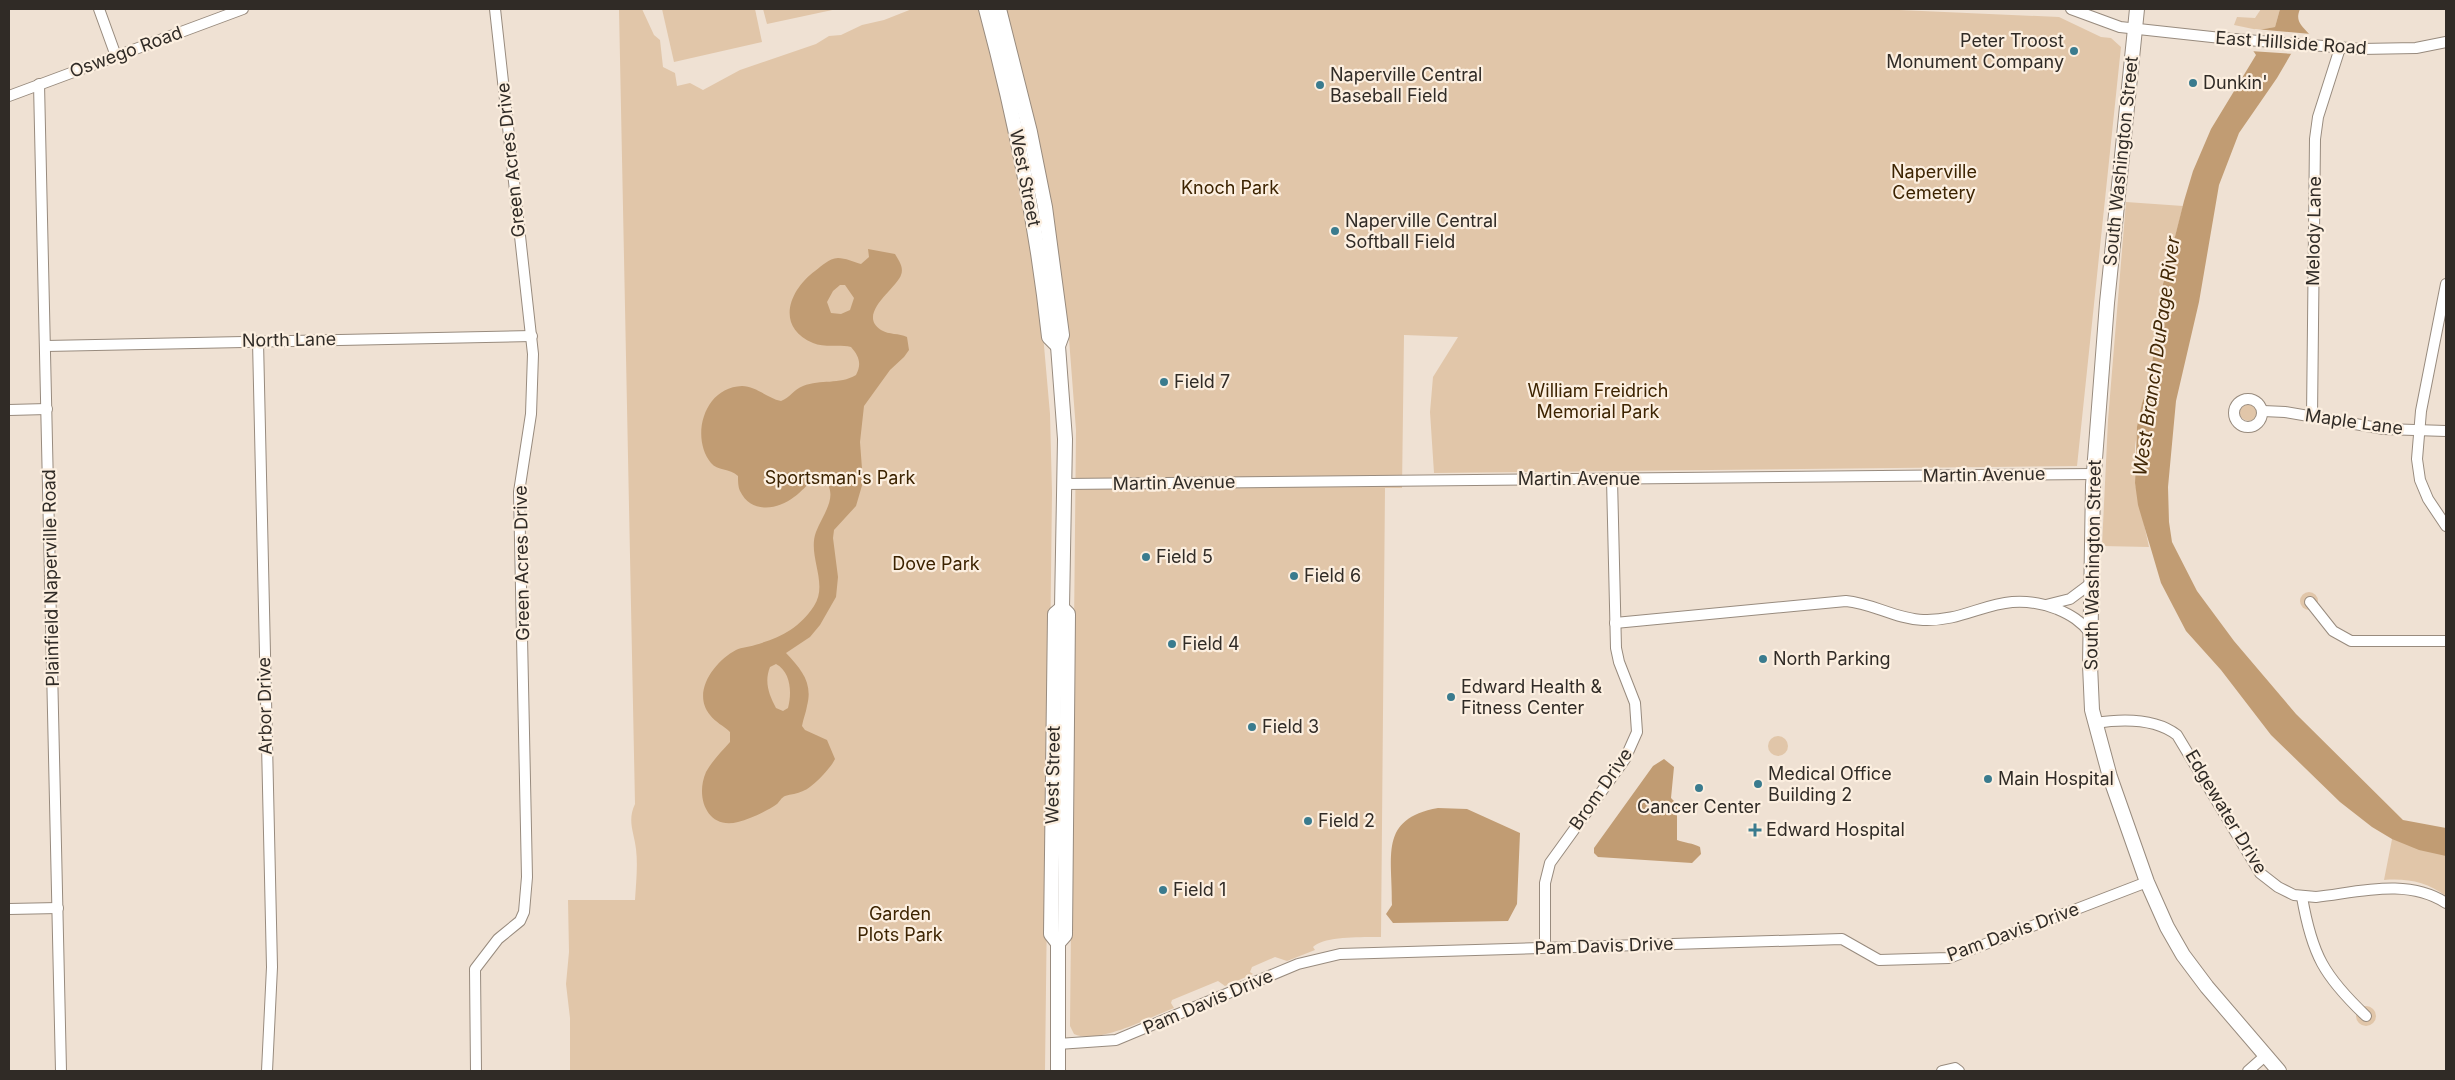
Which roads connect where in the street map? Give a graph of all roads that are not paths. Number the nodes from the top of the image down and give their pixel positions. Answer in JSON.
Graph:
{"nodes":[{"id":1,"x":99,"y":9,"type":"edge"},
{"id":2,"x":243,"y":9,"type":"edge"},
{"id":3,"x":495,"y":9,"type":"edge"},
{"id":4,"x":986,"y":9,"type":"edge"},
{"id":5,"x":999,"y":9,"type":"edge"},
{"id":6,"x":2071,"y":9,"type":"edge"},
{"id":7,"x":2137,"y":9,"type":"edge"},
{"id":8,"x":2135,"y":29,"type":"junction"},
{"id":9,"x":2446,"y":42,"type":"edge"},
{"id":10,"x":2340,"y":48,"type":"junction"},
{"id":11,"x":116,"y":56,"type":"junction"},
{"id":12,"x":38,"y":84,"type":"junction"},
{"id":13,"x":9,"y":96,"type":"edge"},
{"id":14,"x":2446,"y":284,"type":"edge"},
{"id":15,"x":532,"y":336,"type":"junction"},
{"id":16,"x":258,"y":341,"type":"junction"},
{"id":17,"x":46,"y":346,"type":"junction"},
{"id":18,"x":1058,"y":346,"type":"junction"},
{"id":19,"x":47,"y":409,"type":"junction"},
{"id":20,"x":9,"y":410,"type":"edge"},
{"id":21,"x":2263,"y":411,"type":"dead end"},
{"id":22,"x":2312,"y":417,"type":"junction"},
{"id":23,"x":2419,"y":431,"type":"junction"},
{"id":24,"x":2446,"y":431,"type":"edge"},
{"id":25,"x":2094,"y":474,"type":"junction"},
{"id":26,"x":1612,"y":479,"type":"junction"},
{"id":27,"x":1064,"y":484,"type":"junction"},
{"id":28,"x":2446,"y":526,"type":"edge"},
{"id":29,"x":2090,"y":584,"type":"junction"},
{"id":30,"x":2310,"y":602,"type":"dead end"},
{"id":31,"x":2045,"y":605,"type":"junction"},
{"id":32,"x":1615,"y":623,"type":"junction"},
{"id":33,"x":2090,"y":633,"type":"junction"},
{"id":34,"x":2446,"y":641,"type":"edge"},
{"id":35,"x":2095,"y":723,"type":"junction"},
{"id":36,"x":2147,"y":882,"type":"junction"},
{"id":37,"x":2302,"y":897,"type":"junction"},
{"id":38,"x":2446,"y":903,"type":"edge"},
{"id":39,"x":58,"y":908,"type":"junction"},
{"id":40,"x":9,"y":909,"type":"edge"},
{"id":41,"x":1545,"y":947,"type":"junction"},
{"id":42,"x":2366,"y":1016,"type":"dead end"},
{"id":43,"x":1058,"y":1044,"type":"junction"},
{"id":44,"x":2265,"y":1056,"type":"junction"},
{"id":45,"x":1957,"y":1070,"type":"edge"},
{"id":46,"x":62,"y":1071,"type":"edge"},
{"id":47,"x":266,"y":1071,"type":"edge"},
{"id":48,"x":476,"y":1071,"type":"edge"},
{"id":49,"x":1058,"y":1071,"type":"edge"},
{"id":50,"x":1942,"y":1071,"type":"edge"},
{"id":51,"x":2248,"y":1071,"type":"edge"},
{"id":52,"x":2279,"y":1071,"type":"edge"}],
"edges":[{"from":1,"to":11,"type":"street"},
{"from":2,"to":11,"type":"street","name":"Oswego Road"},
{"from":3,"to":15,"type":"street","name":"Green Acres Drive"},
{"from":4,"to":18,"type":"street","name":"West Street"},
{"from":5,"to":18,"type":"street","name":"West Street"},
{"from":6,"to":8,"type":"street","name":"East Hillside Road"},
{"from":7,"to":8,"type":"street","name":"South Washington Street"},
{"from":8,"to":10,"type":"street","name":"East Hillside Road"},
{"from":8,"to":25,"type":"street","name":"South Washington Street"},
{"from":9,"to":10,"type":"street","name":"East Hillside Road"},
{"from":10,"to":22,"type":"street","name":"Melody Lane"},
{"from":11,"to":12,"type":"street","name":"Oswego Road"},
{"from":12,"to":13,"type":"street","name":"Oswego Road"},
{"from":12,"to":17,"type":"street","name":"Plainfield Naperville Road"},
{"from":14,"to":23,"type":"street"},
{"from":15,"to":16,"type":"street","name":"North Lane"},
{"from":15,"to":48,"type":"street","name":"Green Acres Drive"},
{"from":16,"to":17,"type":"street","name":"North Lane"},
{"from":16,"to":47,"type":"street","name":"Arbor Drive"},
{"from":17,"to":19,"type":"street","name":"Plainfield Naperville Road"},
{"from":18,"to":27,"type":"street","name":"West Street"},
{"from":19,"to":20,"type":"street"},
{"from":19,"to":39,"type":"street","name":"Plainfield Naperville Road"},
{"from":21,"to":22,"type":"street","name":"Maple Lane"},
{"from":22,"to":23,"type":"street","name":"Maple Lane"},
{"from":23,"to":24,"type":"street","name":"Maple Lane"},
{"from":23,"to":28,"type":"street"},
{"from":25,"to":26,"type":"street","name":"Martin Avenue"},
{"from":25,"to":29,"type":"street","name":"South Washington Street"},
{"from":26,"to":27,"type":"street","name":"Martin Avenue"},
{"from":26,"to":32,"type":"street","name":"Brom Drive"},
{"from":27,"to":43,"type":"street","name":"West Street"},
{"from":29,"to":31,"type":"street"},
{"from":29,"to":33,"type":"street","name":"South Washington Street"},
{"from":30,"to":34,"type":"street"},
{"from":31,"to":32,"type":"street"},
{"from":31,"to":33,"type":"street"},
{"from":32,"to":41,"type":"street","name":"Brom Drive"},
{"from":33,"to":35,"type":"street","name":"South Washington Street"},
{"from":35,"to":36,"type":"street","name":"South Washington Street"},
{"from":35,"to":37,"type":"street","name":"Edgewater Drive"},
{"from":36,"to":41,"type":"street","name":"Pam Davis Drive"},
{"from":36,"to":44,"type":"street","name":"South Washington Street"},
{"from":37,"to":38,"type":"street","name":"Edgewater Drive"},
{"from":37,"to":42,"type":"street"},
{"from":39,"to":40,"type":"street"},
{"from":39,"to":46,"type":"street","name":"Plainfield Naperville Road"},
{"from":41,"to":43,"type":"street","name":"Pam Davis Drive"},
{"from":43,"to":49,"type":"street","name":"West Street"},
{"from":44,"to":51,"type":"street"},
{"from":44,"to":52,"type":"street","name":"South Washington Street"},
{"from":45,"to":50,"type":"street"}]}
